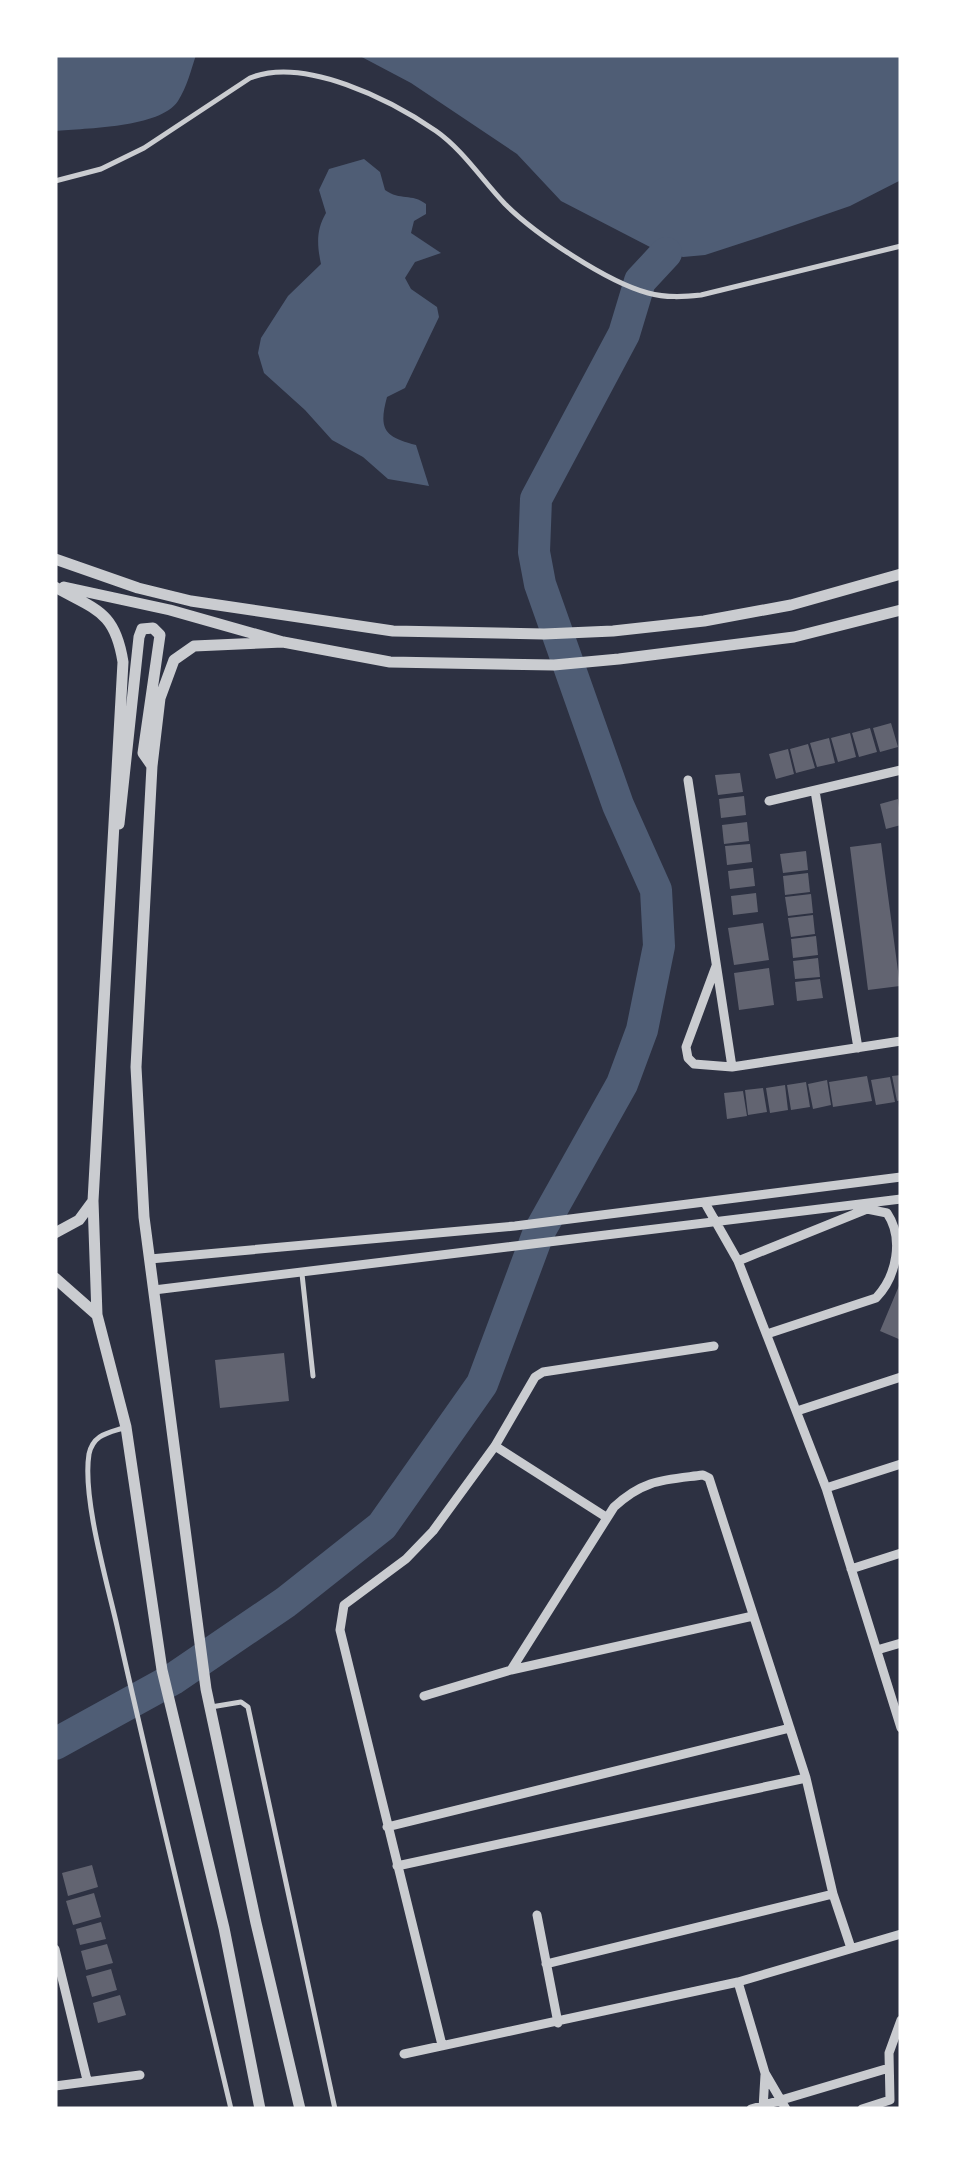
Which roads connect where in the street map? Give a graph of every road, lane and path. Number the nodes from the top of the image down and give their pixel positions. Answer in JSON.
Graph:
{"nodes":[{"id":1,"x":55,"y":181,"type":"edge"},
{"id":2,"x":901,"y":246,"type":"edge"},
{"id":3,"x":55,"y":559,"type":"edge"},
{"id":4,"x":901,"y":574,"type":"edge"},
{"id":5,"x":55,"y":586,"type":"edge"},
{"id":6,"x":901,"y":610,"type":"edge"},
{"id":7,"x":283,"y":642,"type":"junction"},
{"id":8,"x":152,"y":766,"type":"junction"},
{"id":9,"x":901,"y":770,"type":"edge"},
{"id":10,"x":688,"y":780,"type":"dead end"},
{"id":11,"x":816,"y":791,"type":"junction"},
{"id":12,"x":769,"y":801,"type":"dead end"},
{"id":13,"x":111,"y":858,"type":"junction"},
{"id":14,"x":716,"y":966,"type":"junction"},
{"id":15,"x":901,"y":1040,"type":"edge"},
{"id":16,"x":858,"y":1048,"type":"junction"},
{"id":17,"x":732,"y":1066,"type":"junction"},
{"id":18,"x":901,"y":1177,"type":"edge"},
{"id":19,"x":901,"y":1199,"type":"edge"},
{"id":20,"x":93,"y":1201,"type":"junction"},
{"id":21,"x":706,"y":1202,"type":"junction"},
{"id":22,"x":716,"y":1223,"type":"junction"},
{"id":23,"x":55,"y":1234,"type":"edge"},
{"id":24,"x":150,"y":1259,"type":"junction"},
{"id":25,"x":738,"y":1261,"type":"junction"},
{"id":26,"x":302,"y":1272,"type":"junction"},
{"id":27,"x":55,"y":1278,"type":"edge"},
{"id":28,"x":154,"y":1290,"type":"junction"},
{"id":29,"x":97,"y":1315,"type":"junction"},
{"id":30,"x":767,"y":1334,"type":"junction"},
{"id":31,"x":714,"y":1346,"type":"dead end"},
{"id":32,"x":313,"y":1376,"type":"dead end"},
{"id":33,"x":901,"y":1377,"type":"edge"},
{"id":34,"x":797,"y":1411,"type":"junction"},
{"id":35,"x":126,"y":1427,"type":"junction"},
{"id":36,"x":494,"y":1446,"type":"junction"},
{"id":37,"x":901,"y":1464,"type":"edge"},
{"id":38,"x":826,"y":1488,"type":"junction"},
{"id":39,"x":606,"y":1517,"type":"junction"},
{"id":40,"x":901,"y":1553,"type":"edge"},
{"id":41,"x":851,"y":1568,"type":"junction"},
{"id":42,"x":753,"y":1616,"type":"junction"},
{"id":43,"x":901,"y":1643,"type":"edge"},
{"id":44,"x":877,"y":1650,"type":"junction"},
{"id":45,"x":511,"y":1670,"type":"junction"},
{"id":46,"x":424,"y":1696,"type":"dead end"},
{"id":47,"x":211,"y":1706,"type":"junction"},
{"id":48,"x":790,"y":1728,"type":"junction"},
{"id":49,"x":901,"y":1728,"type":"edge"},
{"id":50,"x":806,"y":1778,"type":"junction"},
{"id":51,"x":387,"y":1827,"type":"junction"},
{"id":52,"x":396,"y":1866,"type":"junction"},
{"id":53,"x":833,"y":1894,"type":"junction"},
{"id":54,"x":537,"y":1916,"type":"dead end"},
{"id":55,"x":901,"y":1934,"type":"edge"},
{"id":56,"x":55,"y":1948,"type":"edge"},
{"id":57,"x":851,"y":1948,"type":"junction"},
{"id":58,"x":546,"y":1964,"type":"junction"},
{"id":59,"x":738,"y":1982,"type":"junction"},
{"id":60,"x":901,"y":2020,"type":"edge"},
{"id":61,"x":558,"y":2023,"type":"junction"},
{"id":62,"x":442,"y":2046,"type":"junction"},
{"id":63,"x":404,"y":2054,"type":"dead end"},
{"id":64,"x":890,"y":2068,"type":"junction"},
{"id":65,"x":765,"y":2073,"type":"junction"},
{"id":66,"x":140,"y":2075,"type":"dead end"},
{"id":67,"x":87,"y":2080,"type":"junction"},
{"id":68,"x":55,"y":2086,"type":"edge"},
{"id":69,"x":784,"y":2105,"type":"edge"},
{"id":70,"x":759,"y":2108,"type":"edge"},
{"id":71,"x":231,"y":2109,"type":"edge"},
{"id":72,"x":260,"y":2109,"type":"edge"},
{"id":73,"x":300,"y":2109,"type":"edge"},
{"id":74,"x":335,"y":2109,"type":"edge"},
{"id":75,"x":862,"y":2109,"type":"edge"}],
"edges":[{"from":1,"to":2,"type":"lane"},
{"from":3,"to":4,"type":"street"},
{"from":5,"to":7,"type":"street"},
{"from":5,"to":13,"type":"street"},
{"from":6,"to":7,"type":"street"},
{"from":7,"to":8,"type":"street"},
{"from":8,"to":13,"type":"street"},
{"from":8,"to":24,"type":"street"},
{"from":9,"to":11,"type":"street"},
{"from":10,"to":14,"type":"street"},
{"from":11,"to":12,"type":"street"},
{"from":11,"to":16,"type":"street"},
{"from":13,"to":20,"type":"street"},
{"from":14,"to":17,"type":"street"},
{"from":14,"to":17,"type":"street"},
{"from":15,"to":16,"type":"street"},
{"from":16,"to":17,"type":"street"},
{"from":18,"to":21,"type":"street"},
{"from":19,"to":22,"type":"street"},
{"from":20,"to":23,"type":"street"},
{"from":20,"to":29,"type":"street"},
{"from":21,"to":22,"type":"street"},
{"from":21,"to":24,"type":"street"},
{"from":22,"to":25,"type":"street"},
{"from":22,"to":26,"type":"street"},
{"from":24,"to":28,"type":"street"},
{"from":25,"to":30,"type":"street"},
{"from":25,"to":30,"type":"street"},
{"from":26,"to":28,"type":"street"},
{"from":26,"to":32,"type":"lane"},
{"from":27,"to":29,"type":"street"},
{"from":28,"to":47,"type":"street"},
{"from":29,"to":35,"type":"street"},
{"from":30,"to":34,"type":"street"},
{"from":31,"to":36,"type":"street"},
{"from":33,"to":34,"type":"street"},
{"from":34,"to":38,"type":"street"},
{"from":35,"to":71,"type":"lane"},
{"from":35,"to":72,"type":"street"},
{"from":36,"to":39,"type":"street"},
{"from":36,"to":51,"type":"street"},
{"from":37,"to":38,"type":"street"},
{"from":38,"to":41,"type":"street"},
{"from":39,"to":42,"type":"street"},
{"from":39,"to":45,"type":"street"},
{"from":40,"to":41,"type":"street"},
{"from":41,"to":44,"type":"street"},
{"from":42,"to":45,"type":"street"},
{"from":42,"to":48,"type":"street"},
{"from":43,"to":44,"type":"street"},
{"from":44,"to":49,"type":"street"},
{"from":45,"to":46,"type":"street"},
{"from":47,"to":73,"type":"street"},
{"from":47,"to":74,"type":"lane"},
{"from":48,"to":50,"type":"street"},
{"from":48,"to":51,"type":"street"},
{"from":50,"to":52,"type":"street"},
{"from":50,"to":53,"type":"street"},
{"from":51,"to":52,"type":"street"},
{"from":52,"to":62,"type":"street"},
{"from":53,"to":57,"type":"street"},
{"from":53,"to":58,"type":"street"},
{"from":54,"to":58,"type":"street"},
{"from":55,"to":57,"type":"street"},
{"from":56,"to":67,"type":"street"},
{"from":57,"to":59,"type":"street"},
{"from":58,"to":61,"type":"street"},
{"from":59,"to":61,"type":"street"},
{"from":59,"to":65,"type":"street"},
{"from":60,"to":64,"type":"street"},
{"from":61,"to":62,"type":"street"},
{"from":62,"to":63,"type":"street"},
{"from":64,"to":69,"type":"street"},
{"from":64,"to":75,"type":"street"},
{"from":65,"to":69,"type":"street"},
{"from":65,"to":70,"type":"street"},
{"from":66,"to":67,"type":"street"},
{"from":67,"to":68,"type":"street"},
{"from":69,"to":70,"type":"street"}]}
